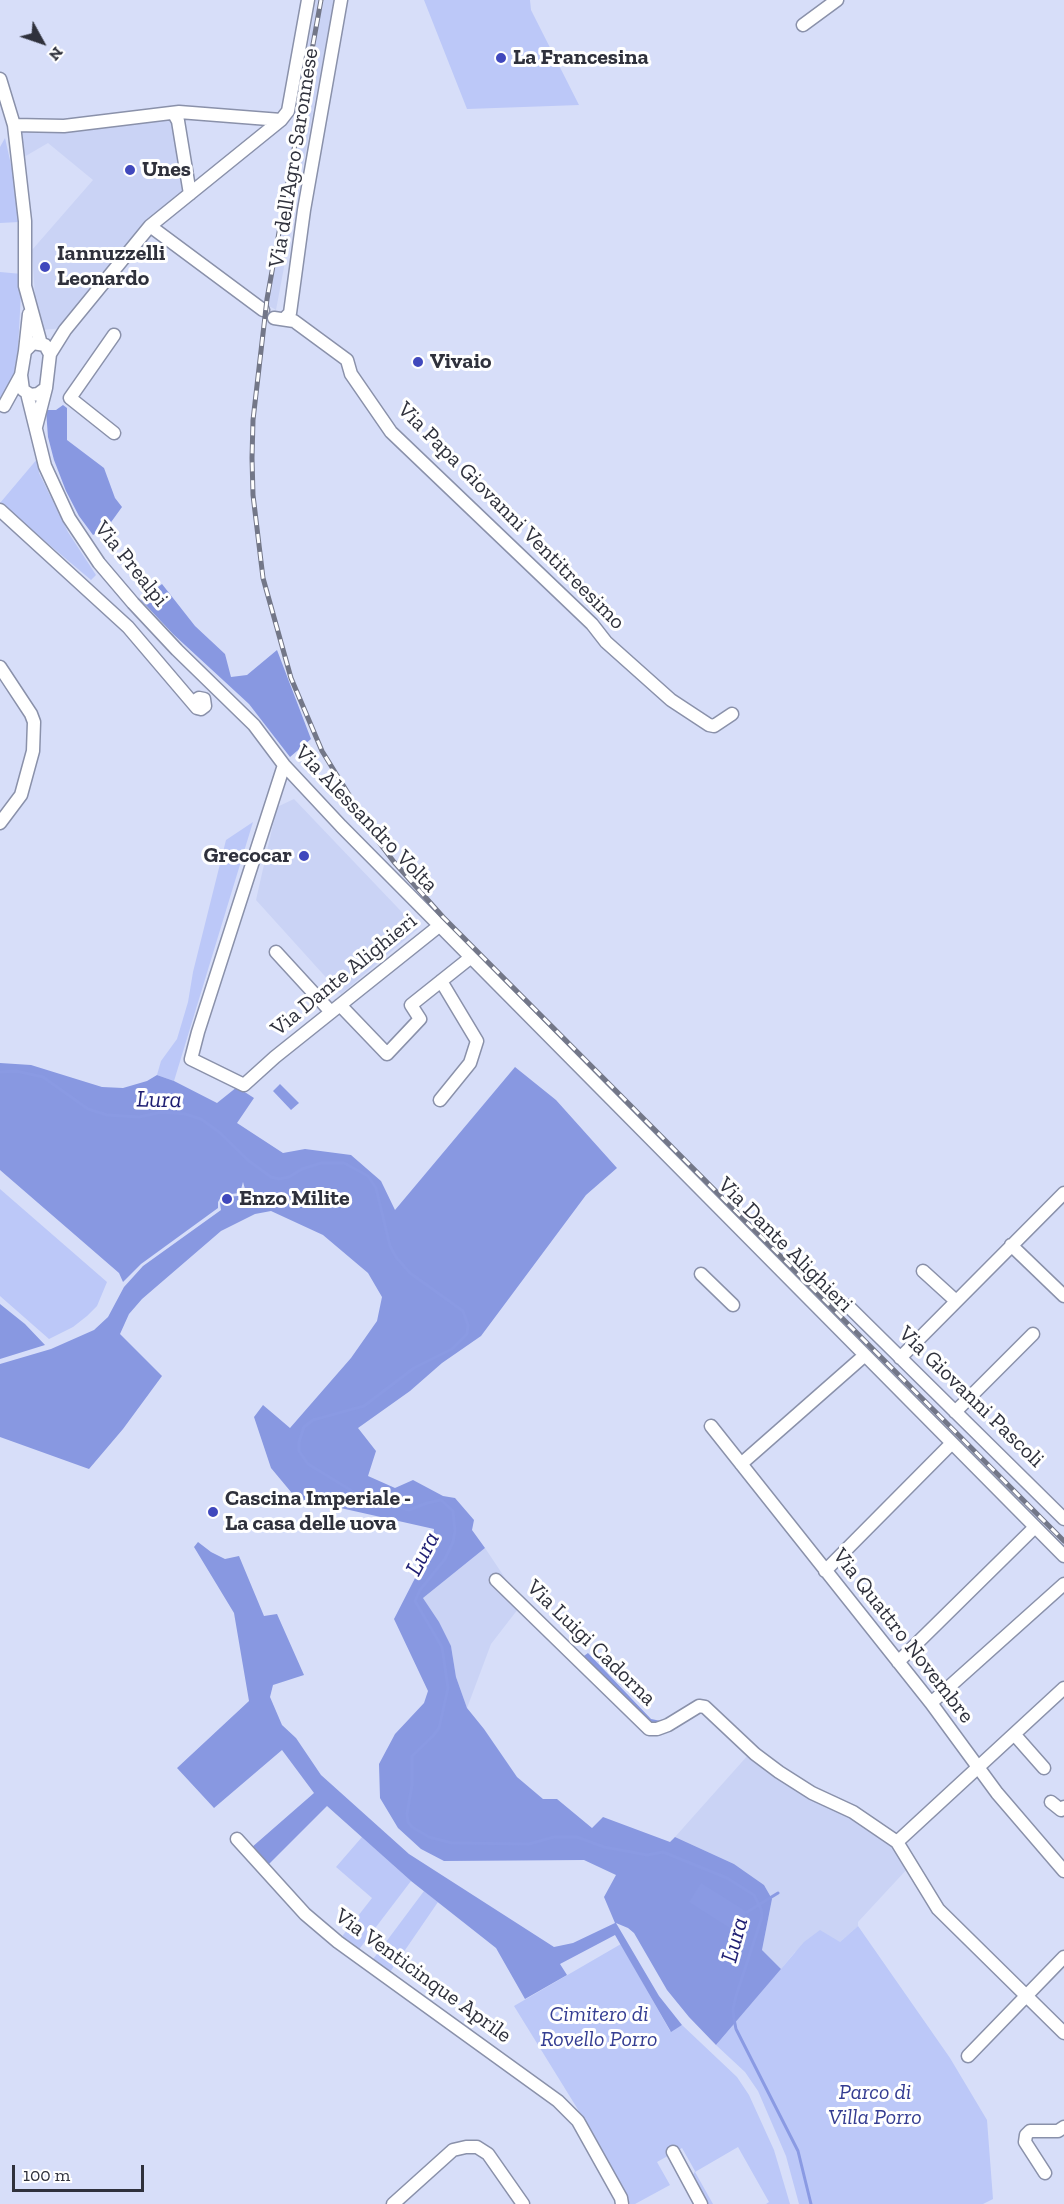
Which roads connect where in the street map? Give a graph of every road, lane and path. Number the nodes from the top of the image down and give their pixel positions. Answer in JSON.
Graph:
{"nodes":[{"id":1,"x":308,"y":0,"type":"edge"},
{"id":2,"x":341,"y":0,"type":"edge"},
{"id":3,"x":837,"y":0,"type":"edge"},
{"id":4,"x":803,"y":25,"type":"dead end"},
{"id":5,"x":0,"y":79,"type":"edge"},
{"id":6,"x":174,"y":114,"type":"junction"},
{"id":7,"x":284,"y":115,"type":"junction"},
{"id":8,"x":14,"y":125,"type":"junction"},
{"id":9,"x":190,"y":194,"type":"junction"},
{"id":10,"x":150,"y":226,"type":"junction"},
{"id":11,"x":30,"y":303,"type":"junction"},
{"id":12,"x":263,"y":310,"type":"dead end"},
{"id":13,"x":279,"y":319,"type":"joint"},
{"id":14,"x":114,"y":336,"type":"dead end"},
{"id":15,"x":45,"y":348,"type":"junction"},
{"id":16,"x":26,"y":351,"type":"junction"},
{"id":17,"x":21,"y":375,"type":"junction"},
{"id":18,"x":46,"y":388,"type":"junction"},
{"id":19,"x":25,"y":392,"type":"junction"},
{"id":20,"x":2,"y":408,"type":"edge"},
{"id":21,"x":35,"y":431,"type":"junction"},
{"id":22,"x":114,"y":433,"type":"dead end"},
{"id":23,"x":0,"y":510,"type":"edge"},
{"id":24,"x":0,"y":667,"type":"edge"},
{"id":25,"x":230,"y":700,"type":"joint"},
{"id":26,"x":194,"y":702,"type":"dead end"},
{"id":27,"x":732,"y":714,"type":"dead end"},
{"id":28,"x":284,"y":765,"type":"junction"},
{"id":29,"x":0,"y":823,"type":"edge"},
{"id":30,"x":439,"y":926,"type":"junction"},
{"id":31,"x":276,"y":952,"type":"dead end"},
{"id":32,"x":473,"y":961,"type":"junction"},
{"id":33,"x":441,"y":981,"type":"junction"},
{"id":34,"x":335,"y":1009,"type":"junction"},
{"id":35,"x":440,"y":1101,"type":"dead end"},
{"id":36,"x":1064,"y":1193,"type":"edge"},
{"id":37,"x":1011,"y":1245,"type":"junction"},
{"id":38,"x":923,"y":1271,"type":"dead end"},
{"id":39,"x":701,"y":1274,"type":"dead end"},
{"id":40,"x":1064,"y":1296,"type":"edge"},
{"id":41,"x":956,"y":1301,"type":"junction"},
{"id":42,"x":733,"y":1305,"type":"dead end"},
{"id":43,"x":848,"y":1306,"type":"dead end"},
{"id":44,"x":1033,"y":1334,"type":"dead end"},
{"id":45,"x":865,"y":1355,"type":"junction"},
{"id":46,"x":900,"y":1358,"type":"junction"},
{"id":47,"x":955,"y":1412,"type":"junction"},
{"id":48,"x":711,"y":1426,"type":"dead end"},
{"id":49,"x":951,"y":1443,"type":"junction"},
{"id":50,"x":741,"y":1464,"type":"junction"},
{"id":51,"x":1064,"y":1519,"type":"edge"},
{"id":52,"x":1034,"y":1528,"type":"junction"},
{"id":53,"x":1064,"y":1556,"type":"edge"},
{"id":54,"x":825,"y":1571,"type":"junction"},
{"id":55,"x":496,"y":1580,"type":"dead end"},
{"id":56,"x":1064,"y":1584,"type":"edge"},
{"id":57,"x":898,"y":1662,"type":"junction"},
{"id":58,"x":1064,"y":1688,"type":"edge"},
{"id":59,"x":931,"y":1703,"type":"junction"},
{"id":60,"x":1014,"y":1734,"type":"junction"},
{"id":61,"x":979,"y":1766,"type":"junction"},
{"id":62,"x":1044,"y":1768,"type":"dead end"},
{"id":63,"x":1050,"y":1802,"type":"dead end"},
{"id":64,"x":1064,"y":1807,"type":"edge"},
{"id":65,"x":237,"y":1839,"type":"dead end"},
{"id":66,"x":897,"y":1842,"type":"junction"},
{"id":67,"x":1064,"y":1871,"type":"edge"},
{"id":68,"x":1064,"y":1957,"type":"edge"},
{"id":69,"x":1026,"y":1997,"type":"junction"},
{"id":70,"x":1064,"y":2033,"type":"edge"},
{"id":71,"x":968,"y":2056,"type":"dead end"},
{"id":72,"x":1064,"y":2127,"type":"edge"},
{"id":73,"x":673,"y":2152,"type":"dead end"},
{"id":74,"x":1045,"y":2173,"type":"dead end"},
{"id":75,"x":393,"y":2204,"type":"edge"},
{"id":76,"x":523,"y":2204,"type":"edge"},
{"id":77,"x":622,"y":2204,"type":"edge"},
{"id":78,"x":701,"y":2204,"type":"edge"}],
"edges":[{"from":1,"to":7,"type":"street"},
{"from":2,"to":13,"type":"street","name":"Via dell'Agro Saronnese"},
{"from":3,"to":4,"type":"street"},
{"from":5,"to":8,"type":"street"},
{"from":6,"to":7,"type":"street"},
{"from":6,"to":8,"type":"street"},
{"from":6,"to":9,"type":"street"},
{"from":7,"to":9,"type":"street"},
{"from":8,"to":11,"type":"street"},
{"from":9,"to":10,"type":"street"},
{"from":10,"to":12,"type":"street"},
{"from":10,"to":15,"type":"street"},
{"from":11,"to":15,"type":"street"},
{"from":11,"to":16,"type":"street"},
{"from":13,"to":27,"type":"street","name":"Via Papa Giovanni Ventitreesimo"},
{"from":14,"to":22,"type":"street"},
{"from":15,"to":16,"type":"street"},
{"from":15,"to":18,"type":"street"},
{"from":16,"to":17,"type":"street"},
{"from":17,"to":19,"type":"street","name":"Via Prealpi"},
{"from":17,"to":20,"type":"street"},
{"from":18,"to":19,"type":"street"},
{"from":18,"to":21,"type":"street"},
{"from":19,"to":20,"type":"street"},
{"from":19,"to":21,"type":"street","name":"Via Prealpi"},
{"from":21,"to":25,"type":"street","name":"Via Prealpi"},
{"from":23,"to":26,"type":"street"},
{"from":24,"to":29,"type":"street"},
{"from":25,"to":28,"type":"street","name":"Via Alessandro Volta"},
{"from":28,"to":30,"type":"street","name":"Via Alessandro Volta"},
{"from":28,"to":34,"type":"street","name":"Via Dante Alighieri"},
{"from":30,"to":32,"type":"street","name":"Via Alessandro Volta"},
{"from":30,"to":34,"type":"street","name":"Via Dante Alighieri"},
{"from":31,"to":34,"type":"street"},
{"from":32,"to":33,"type":"street"},
{"from":32,"to":45,"type":"street","name":"Via Dante Alighieri"},
{"from":33,"to":34,"type":"street"},
{"from":33,"to":35,"type":"street"},
{"from":36,"to":37,"type":"street"},
{"from":37,"to":40,"type":"street"},
{"from":37,"to":41,"type":"street"},
{"from":38,"to":41,"type":"street"},
{"from":39,"to":42,"type":"street"},
{"from":41,"to":46,"type":"street"},
{"from":43,"to":46,"type":"street","name":"Via Giovanni Pascoli"},
{"from":44,"to":47,"type":"street"},
{"from":45,"to":49,"type":"street","name":"Via Dante Alighieri"},
{"from":45,"to":50,"type":"street"},
{"from":46,"to":47,"type":"street","name":"Via Giovanni Pascoli"},
{"from":47,"to":51,"type":"street","name":"Via Giovanni Pascoli"},
{"from":48,"to":50,"type":"street","name":"Via Quattro Novembre"},
{"from":49,"to":52,"type":"street","name":"Via Dante Alighieri"},
{"from":49,"to":54,"type":"street"},
{"from":50,"to":54,"type":"street","name":"Via Quattro Novembre"},
{"from":52,"to":53,"type":"street","name":"Via Dante Alighieri"},
{"from":52,"to":57,"type":"street"},
{"from":54,"to":57,"type":"street","name":"Via Quattro Novembre"},
{"from":55,"to":66,"type":"street","name":"Via Luigi Cadorna"},
{"from":56,"to":59,"type":"street"},
{"from":57,"to":59,"type":"street","name":"Via Quattro Novembre"},
{"from":58,"to":60,"type":"street"},
{"from":59,"to":61,"type":"street","name":"Via Quattro Novembre"},
{"from":60,"to":61,"type":"street"},
{"from":60,"to":62,"type":"street"},
{"from":61,"to":66,"type":"street"},
{"from":61,"to":67,"type":"street","name":"Via Quattro Novembre"},
{"from":63,"to":64,"type":"street"},
{"from":65,"to":77,"type":"street","name":"Via Venticinque Aprile"},
{"from":66,"to":69,"type":"street"},
{"from":68,"to":69,"type":"street"},
{"from":69,"to":70,"type":"street"},
{"from":69,"to":71,"type":"street"},
{"from":72,"to":74,"type":"street"},
{"from":73,"to":78,"type":"street"},
{"from":75,"to":76,"type":"street"}]}
